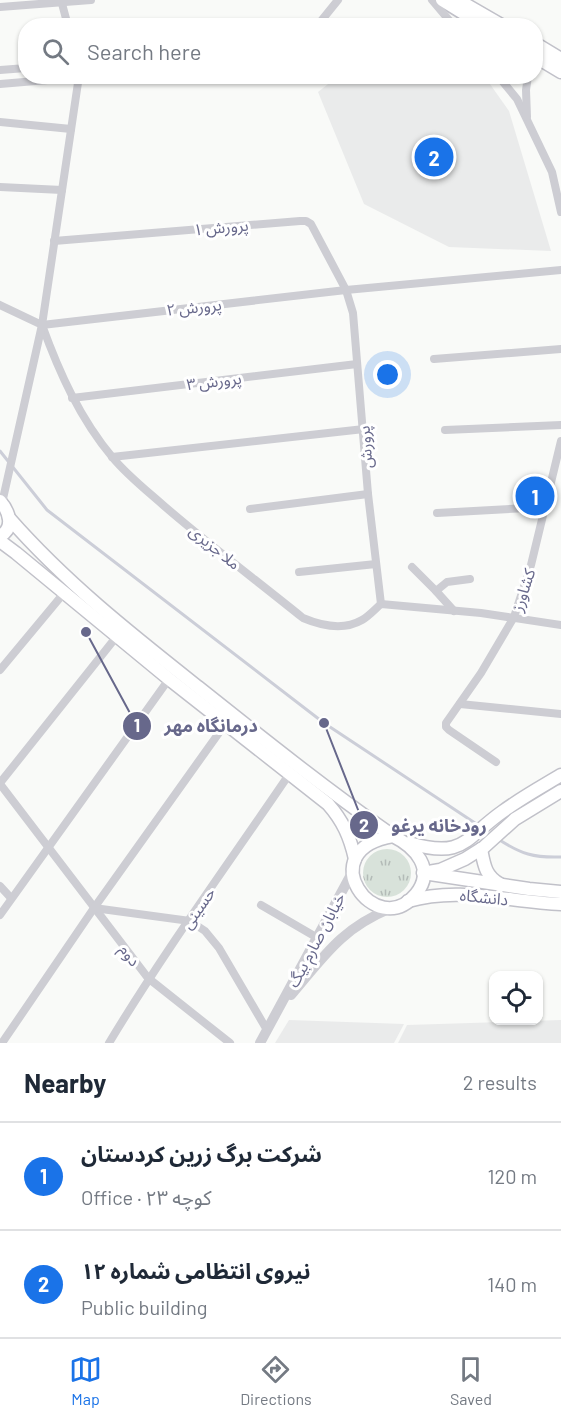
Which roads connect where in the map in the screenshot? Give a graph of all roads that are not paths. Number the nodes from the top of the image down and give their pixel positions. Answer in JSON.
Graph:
{"nodes":[{"id":1,"x":91,"y":0,"type":"edge"},
{"id":2,"x":338,"y":0,"type":"edge"},
{"id":3,"x":432,"y":0,"type":"edge"},
{"id":4,"x":442,"y":0,"type":"edge"},
{"id":5,"x":458,"y":0,"type":"edge"},
{"id":6,"x":62,"y":1,"type":"edge"},
{"id":7,"x":0,"y":7,"type":"edge"},
{"id":8,"x":66,"y":18,"type":"edge"},
{"id":9,"x":323,"y":18,"type":"edge"},
{"id":10,"x":447,"y":18,"type":"edge"},
{"id":11,"x":471,"y":18,"type":"edge"},
{"id":12,"x":489,"y":18,"type":"edge"},
{"id":13,"x":543,"y":48,"type":"edge"},
{"id":14,"x":561,"y":59,"type":"edge"},
{"id":15,"x":543,"y":64,"type":"edge"},
{"id":16,"x":18,"y":69,"type":"edge"},
{"id":17,"x":0,"y":70,"type":"edge"},
{"id":18,"x":561,"y":72,"type":"edge"},
{"id":19,"x":18,"y":82,"type":"edge"},
{"id":20,"x":0,"y":84,"type":"edge"},
{"id":21,"x":78,"y":84,"type":"edge"},
{"id":22,"x":505,"y":84,"type":"edge"},
{"id":23,"x":527,"y":84,"type":"edge"},
{"id":24,"x":528,"y":121,"type":"junction"},
{"id":25,"x":0,"y":122,"type":"edge"},
{"id":26,"x":71,"y":129,"type":"junction"},
{"id":27,"x":556,"y":173,"type":"edge"},
{"id":28,"x":0,"y":187,"type":"edge"},
{"id":29,"x":62,"y":190,"type":"junction"},
{"id":30,"x":561,"y":212,"type":"edge"},
{"id":31,"x":54,"y":241,"type":"junction"},
{"id":32,"x":561,"y":270,"type":"edge"},
{"id":33,"x":346,"y":290,"type":"junction"},
{"id":34,"x":0,"y":305,"type":"edge"},
{"id":35,"x":42,"y":325,"type":"junction"},
{"id":36,"x":561,"y":349,"type":"edge"},
{"id":37,"x":434,"y":359,"type":"dead end"},
{"id":38,"x":357,"y":364,"type":"junction"},
{"id":39,"x":72,"y":398,"type":"junction"},
{"id":40,"x":561,"y":425,"type":"edge"},
{"id":41,"x":364,"y":429,"type":"junction"},
{"id":42,"x":445,"y":430,"type":"dead end"},
{"id":43,"x":561,"y":441,"type":"edge"},
{"id":44,"x":112,"y":457,"type":"junction"},
{"id":45,"x":368,"y":494,"type":"junction"},
{"id":46,"x":1,"y":502,"type":"edge"},
{"id":47,"x":545,"y":507,"type":"junction"},
{"id":48,"x":250,"y":509,"type":"dead end"},
{"id":49,"x":437,"y":513,"type":"dead end"},
{"id":50,"x":9,"y":518,"type":"junction"},
{"id":51,"x":0,"y":536,"type":"edge"},
{"id":52,"x":0,"y":542,"type":"edge"},
{"id":53,"x":376,"y":564,"type":"junction"},
{"id":54,"x":412,"y":567,"type":"dead end"},
{"id":55,"x":299,"y":572,"type":"dead end"},
{"id":56,"x":470,"y":579,"type":"dead end"},
{"id":57,"x":436,"y":591,"type":"junction"},
{"id":58,"x":64,"y":592,"type":"junction"},
{"id":59,"x":381,"y":604,"type":"junction"},
{"id":60,"x":454,"y":611,"type":"junction"},
{"id":61,"x":514,"y":617,"type":"junction"},
{"id":62,"x":561,"y":625,"type":"edge"},
{"id":63,"x":117,"y":636,"type":"junction"},
{"id":64,"x":0,"y":670,"type":"edge"},
{"id":65,"x":169,"y":678,"type":"junction"},
{"id":66,"x":460,"y":704,"type":"junction"},
{"id":67,"x":561,"y":714,"type":"edge"},
{"id":68,"x":226,"y":723,"type":"junction"},
{"id":69,"x":496,"y":762,"type":"dead end"},
{"id":70,"x":290,"y":773,"type":"junction"},
{"id":71,"x":561,"y":775,"type":"edge"},
{"id":72,"x":0,"y":783,"type":"edge"},
{"id":73,"x":561,"y":791,"type":"edge"},
{"id":74,"x":393,"y":836,"type":"junction"},
{"id":75,"x":406,"y":842,"type":"junction"},
{"id":76,"x":483,"y":848,"type":"junction"},
{"id":77,"x":49,"y":849,"type":"junction"},
{"id":78,"x":354,"y":865,"type":"junction"},
{"id":79,"x":423,"y":873,"type":"junction"},
{"id":80,"x":501,"y":885,"type":"junction"},
{"id":81,"x":0,"y":886,"type":"edge"},
{"id":82,"x":561,"y":892,"type":"edge"},
{"id":83,"x":11,"y":898,"type":"junction"},
{"id":84,"x":407,"y":902,"type":"junction"},
{"id":85,"x":561,"y":904,"type":"edge"},
{"id":86,"x":261,"y":905,"type":"dead end"},
{"id":87,"x":392,"y":907,"type":"junction"},
{"id":88,"x":94,"y":908,"type":"junction"},
{"id":89,"x":0,"y":915,"type":"edge"},
{"id":90,"x":190,"y":921,"type":"junction"},
{"id":91,"x":316,"y":936,"type":"junction"},
{"id":92,"x":148,"y":978,"type":"junction"},
{"id":93,"x":280,"y":1009,"type":"junction"},
{"id":94,"x":267,"y":1030,"type":"junction"},
{"id":95,"x":2,"y":1043,"type":"edge"},
{"id":96,"x":109,"y":1043,"type":"edge"},
{"id":97,"x":230,"y":1043,"type":"edge"},
{"id":98,"x":260,"y":1043,"type":"edge"}],
"edges":[{"from":1,"to":6,"type":"street"},
{"from":2,"to":9,"type":"street"},
{"from":3,"to":10,"type":"street"},
{"from":4,"to":11,"type":"main road"},
{"from":5,"to":12,"type":"main road"},
{"from":6,"to":7,"type":"street"},
{"from":6,"to":8,"type":"street"},
{"from":13,"to":14,"type":"main road"},
{"from":15,"to":18,"type":"main road"},
{"from":16,"to":17,"type":"street"},
{"from":19,"to":20,"type":"street"},
{"from":21,"to":26,"type":"street"},
{"from":22,"to":24,"type":"street"},
{"from":23,"to":24,"type":"street"},
{"from":24,"to":27,"type":"street"},
{"from":25,"to":26,"type":"street"},
{"from":26,"to":29,"type":"street"},
{"from":27,"to":30,"type":"street"},
{"from":28,"to":29,"type":"street"},
{"from":29,"to":31,"type":"street"},
{"from":31,"to":33,"type":"street","name":"پرورش ۱"},
{"from":31,"to":35,"type":"street"},
{"from":32,"to":33,"type":"street","name":"پرورش ۲"},
{"from":33,"to":35,"type":"street","name":"پرورش ۲"},
{"from":33,"to":38,"type":"street","name":"پرورش"},
{"from":34,"to":35,"type":"street"},
{"from":35,"to":39,"type":"street","name":"ملا جزیری"},
{"from":35,"to":46,"type":"street"},
{"from":36,"to":37,"type":"street"},
{"from":38,"to":39,"type":"street","name":"پرورش ۳"},
{"from":38,"to":41,"type":"street","name":"پرورش"},
{"from":39,"to":44,"type":"street","name":"ملا جزیری"},
{"from":40,"to":42,"type":"street"},
{"from":41,"to":44,"type":"street"},
{"from":41,"to":45,"type":"street","name":"پرورش"},
{"from":43,"to":47,"type":"street","name":"کشاورز"},
{"from":44,"to":59,"type":"street","name":"ملا جزیری"},
{"from":45,"to":48,"type":"street"},
{"from":45,"to":53,"type":"street","name":"پرورش"},
{"from":46,"to":50,"type":"main road"},
{"from":47,"to":49,"type":"street"},
{"from":47,"to":61,"type":"street","name":"کشاورز"},
{"from":50,"to":51,"type":"main road"},
{"from":50,"to":74,"type":"main road"},
{"from":52,"to":58,"type":"main road"},
{"from":53,"to":55,"type":"street"},
{"from":53,"to":59,"type":"street","name":"پرورش"},
{"from":54,"to":57,"type":"street"},
{"from":56,"to":57,"type":"street"},
{"from":57,"to":60,"type":"street"},
{"from":58,"to":63,"type":"main road"},
{"from":58,"to":64,"type":"street"},
{"from":59,"to":60,"type":"street"},
{"from":60,"to":61,"type":"street"},
{"from":61,"to":62,"type":"street"},
{"from":61,"to":66,"type":"street","name":"کشاورز"},
{"from":63,"to":65,"type":"main road"},
{"from":63,"to":72,"type":"street"},
{"from":65,"to":68,"type":"main road"},
{"from":65,"to":77,"type":"street"},
{"from":66,"to":67,"type":"street"},
{"from":66,"to":69,"type":"street","name":"کشاورز"},
{"from":68,"to":70,"type":"main road"},
{"from":68,"to":88,"type":"street"},
{"from":70,"to":78,"type":"main road"},
{"from":70,"to":90,"type":"street","name":"حسینی"},
{"from":71,"to":75,"type":"main road"},
{"from":72,"to":77,"type":"street","name":"دوم"},
{"from":73,"to":76,"type":"main road"},
{"from":74,"to":75,"type":"main road"},
{"from":74,"to":78,"type":"main road"},
{"from":75,"to":79,"type":"main road"},
{"from":76,"to":79,"type":"main road"},
{"from":76,"to":80,"type":"main road"},
{"from":77,"to":83,"type":"street"},
{"from":77,"to":88,"type":"street","name":"دوم"},
{"from":78,"to":87,"type":"main road"},
{"from":78,"to":91,"type":"street","name":"خیابان صارم بیگ"},
{"from":79,"to":80,"type":"main road","name":"دانشگاه"},
{"from":79,"to":84,"type":"main road"},
{"from":80,"to":82,"type":"main road","name":"دانشگاه"},
{"from":81,"to":83,"type":"street"},
{"from":83,"to":89,"type":"street"},
{"from":84,"to":85,"type":"main road","name":"دانشگاه"},
{"from":84,"to":87,"type":"main road"},
{"from":86,"to":91,"type":"street"},
{"from":87,"to":93,"type":"street","name":"خیابان صارم بیگ"},
{"from":88,"to":90,"type":"street"},
{"from":88,"to":92,"type":"street","name":"دوم"},
{"from":88,"to":95,"type":"street"},
{"from":90,"to":92,"type":"street","name":"حسینی"},
{"from":90,"to":94,"type":"street"},
{"from":91,"to":93,"type":"street","name":"خیابان صارم بیگ"},
{"from":92,"to":96,"type":"street","name":"حسینی"},
{"from":92,"to":97,"type":"street","name":"دوم"},
{"from":93,"to":94,"type":"street","name":"خیابان صارم بیگ"},
{"from":94,"to":98,"type":"street","name":"خیابان صارم بیگ"}]}
